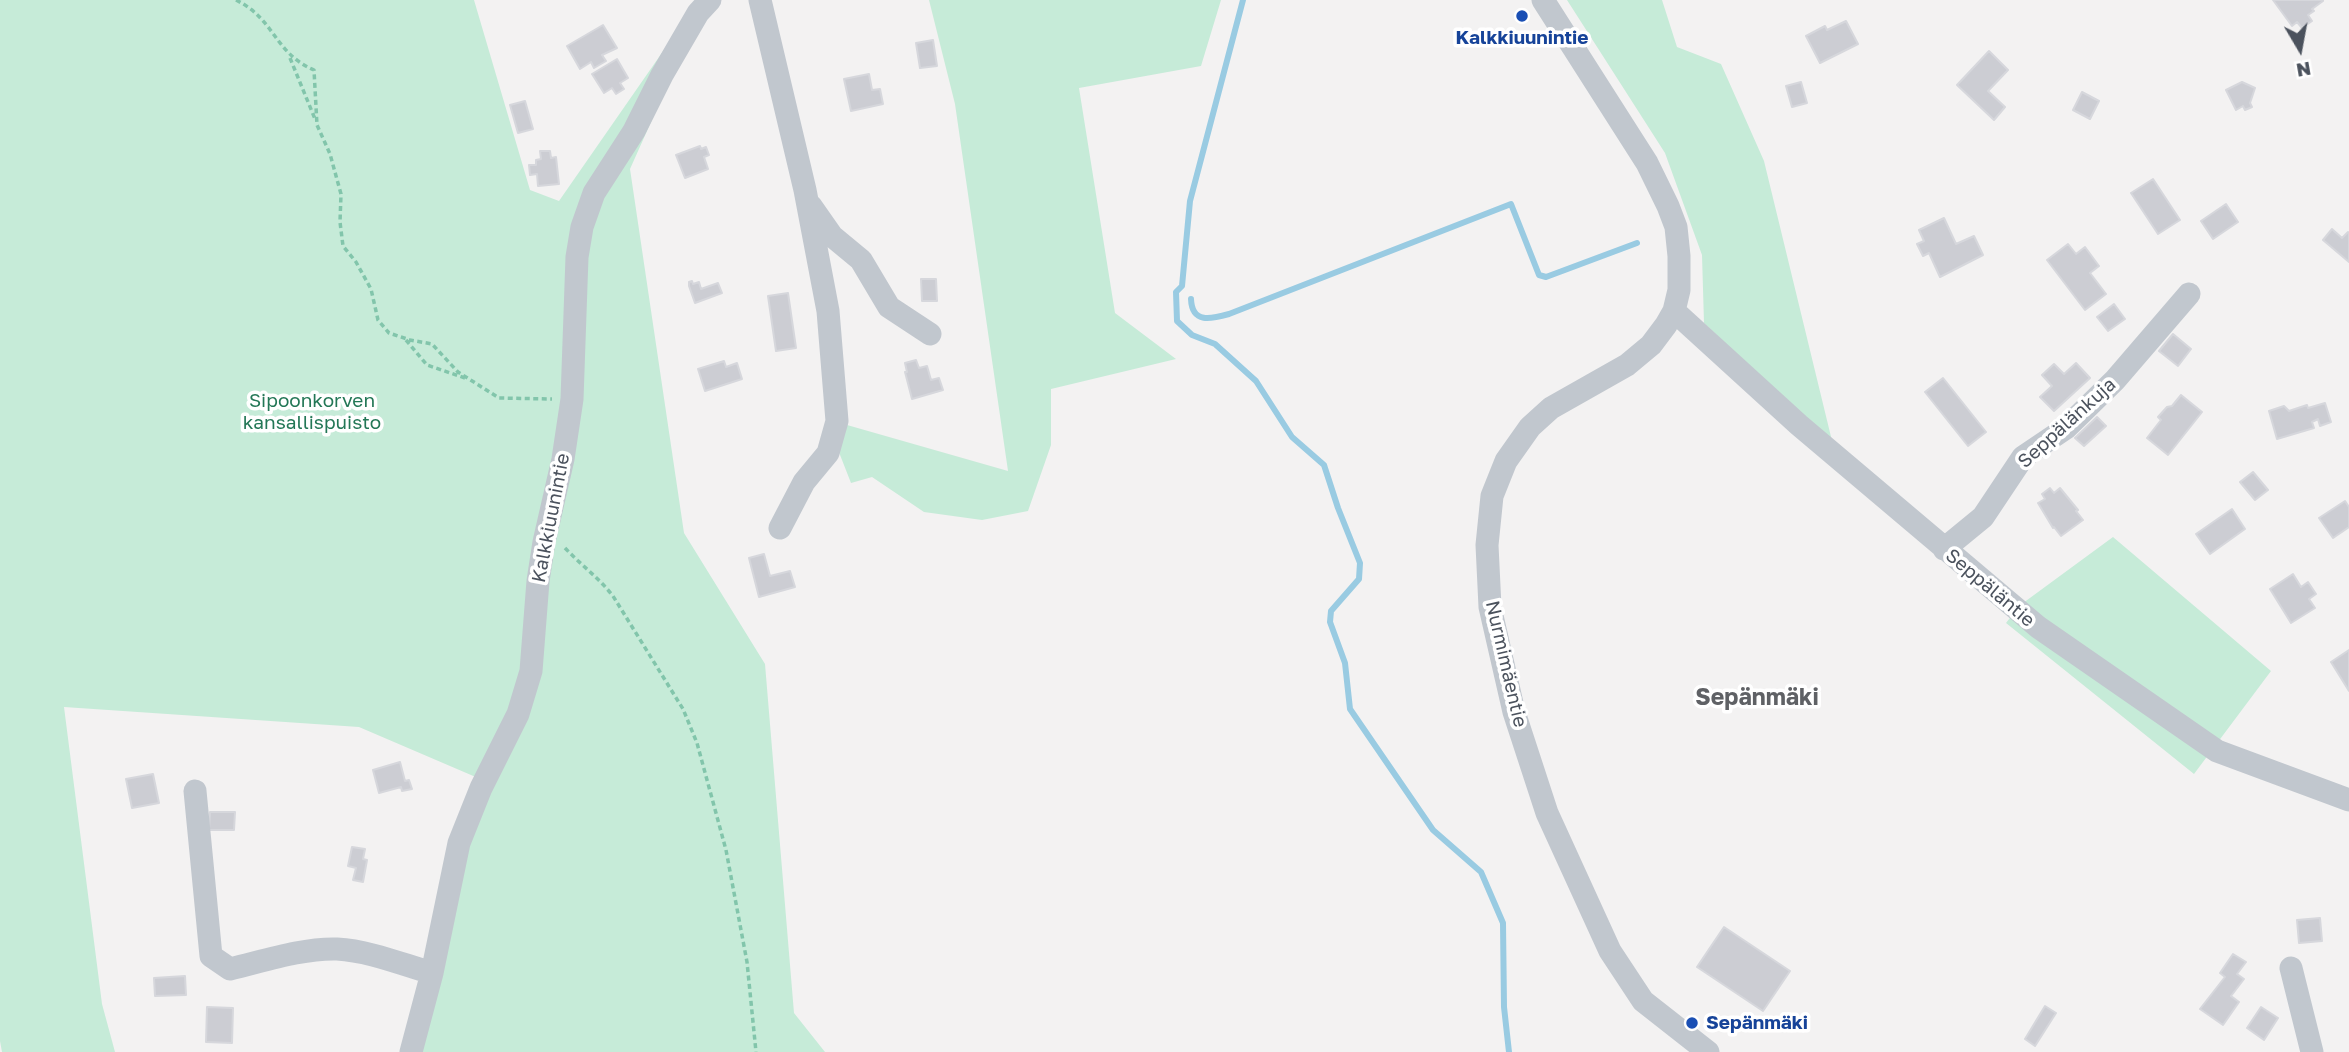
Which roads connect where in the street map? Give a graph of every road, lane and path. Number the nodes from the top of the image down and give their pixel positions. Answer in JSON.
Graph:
{"nodes":[{"id":1,"x":236,"y":0,"type":"edge"},
{"id":2,"x":760,"y":0,"type":"edge"},
{"id":3,"x":1544,"y":0,"type":"edge"},
{"id":4,"x":698,"y":4,"type":"edge"},
{"id":5,"x":289,"y":55,"type":"junction"},
{"id":6,"x":317,"y":125,"type":"junction"},
{"id":7,"x":805,"y":190,"type":"junction"},
{"id":8,"x":2189,"y":294,"type":"dead end"},
{"id":9,"x":1674,"y":311,"type":"junction"},
{"id":10,"x":930,"y":334,"type":"dead end"},
{"id":11,"x":405,"y":338,"type":"junction"},
{"id":12,"x":469,"y":379,"type":"junction"},
{"id":13,"x":572,"y":399,"type":"junction"},
{"id":14,"x":780,"y":528,"type":"dead end"},
{"id":15,"x":561,"y":544,"type":"dead end"},
{"id":16,"x":1944,"y":549,"type":"junction"},
{"id":17,"x":195,"y":791,"type":"dead end"},
{"id":18,"x":2349,"y":800,"type":"edge"},
{"id":19,"x":2291,"y":968,"type":"dead end"},
{"id":20,"x":432,"y":973,"type":"junction"},
{"id":21,"x":411,"y":1052,"type":"edge"},
{"id":22,"x":756,"y":1052,"type":"edge"},
{"id":23,"x":1708,"y":1052,"type":"edge"},
{"id":24,"x":2312,"y":1052,"type":"edge"}],
"edges":[{"from":1,"to":5,"type":"path"},
{"from":2,"to":7,"type":"street"},
{"from":3,"to":9,"type":"street","name":"Nurmimäentie"},
{"from":4,"to":13,"type":"street","name":"Kalkkiuunintie"},
{"from":5,"to":6,"type":"path"},
{"from":5,"to":6,"type":"path"},
{"from":6,"to":11,"type":"path"},
{"from":7,"to":10,"type":"street"},
{"from":7,"to":14,"type":"street"},
{"from":8,"to":16,"type":"street","name":"Seppälänkuja"},
{"from":9,"to":16,"type":"street","name":"Seppäläntie"},
{"from":9,"to":23,"type":"street","name":"Nurmimäentie"},
{"from":11,"to":12,"type":"path"},
{"from":11,"to":12,"type":"path"},
{"from":12,"to":13,"type":"path"},
{"from":13,"to":20,"type":"street","name":"Kalkkiuunintie"},
{"from":15,"to":22,"type":"path"},
{"from":16,"to":18,"type":"street","name":"Seppäläntie"},
{"from":17,"to":20,"type":"street"},
{"from":19,"to":24,"type":"street"},
{"from":20,"to":21,"type":"street","name":"Kalkkiuunintie"}]}
